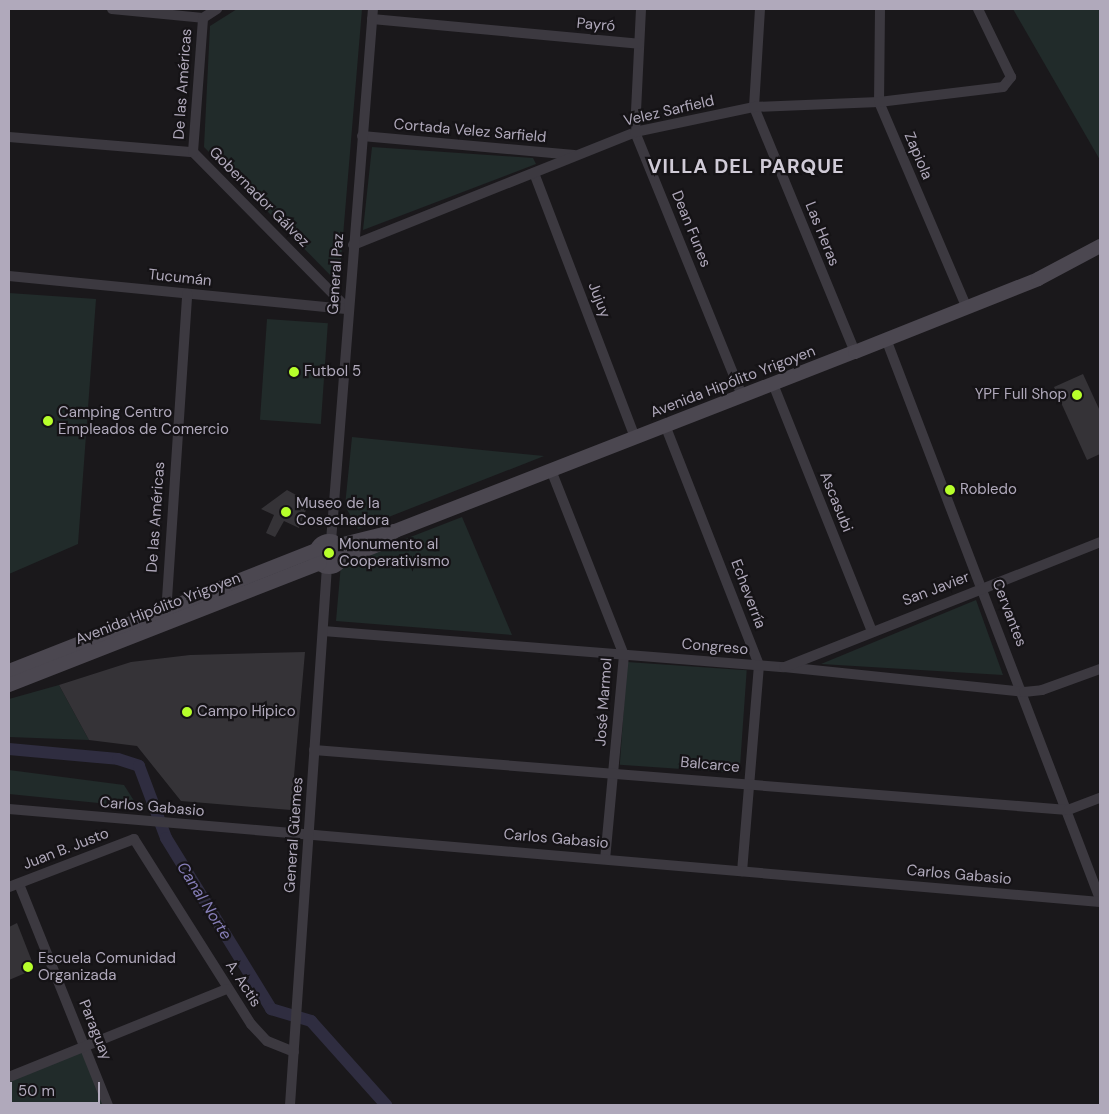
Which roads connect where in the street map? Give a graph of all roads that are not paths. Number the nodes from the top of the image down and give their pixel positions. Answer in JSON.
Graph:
{"nodes":[{"id":1,"x":112,"y":9,"type":"edge"},
{"id":2,"x":217,"y":9,"type":"edge"},
{"id":3,"x":642,"y":9,"type":"edge"},
{"id":4,"x":760,"y":9,"type":"edge"},
{"id":5,"x":880,"y":9,"type":"edge"},
{"id":6,"x":978,"y":9,"type":"edge"},
{"id":7,"x":372,"y":14,"type":"edge"},
{"id":8,"x":203,"y":18,"type":"junction"},
{"id":9,"x":639,"y":44,"type":"junction"},
{"id":10,"x":879,"y":102,"type":"junction"},
{"id":11,"x":754,"y":106,"type":"junction"},
{"id":12,"x":635,"y":132,"type":"junction"},
{"id":13,"x":362,"y":136,"type":"junction"},
{"id":14,"x":9,"y":137,"type":"edge"},
{"id":15,"x":193,"y":152,"type":"junction"},
{"id":16,"x":575,"y":155,"type":"junction"},
{"id":17,"x":534,"y":172,"type":"junction"},
{"id":18,"x":353,"y":245,"type":"junction"},
{"id":19,"x":1100,"y":246,"type":"edge"},
{"id":20,"x":1100,"y":254,"type":"edge"},
{"id":21,"x":1080,"y":258,"type":"junction"},
{"id":22,"x":9,"y":276,"type":"edge"},
{"id":23,"x":187,"y":294,"type":"junction"},
{"id":24,"x":967,"y":308,"type":"junction"},
{"id":25,"x":348,"y":309,"type":"junction"},
{"id":26,"x":886,"y":339,"type":"junction"},
{"id":27,"x":854,"y":352,"type":"junction"},
{"id":28,"x":773,"y":384,"type":"junction"},
{"id":29,"x":742,"y":396,"type":"junction"},
{"id":30,"x":665,"y":425,"type":"junction"},
{"id":31,"x":635,"y":438,"type":"junction"},
{"id":32,"x":551,"y":470,"type":"junction"},
{"id":33,"x":394,"y":531,"type":"junction"},
{"id":34,"x":1100,"y":542,"type":"edge"},
{"id":35,"x":335,"y":543,"type":"junction"},
{"id":36,"x":321,"y":560,"type":"junction"},
{"id":37,"x":341,"y":560,"type":"junction"},
{"id":38,"x":983,"y":587,"type":"junction"},
{"id":39,"x":167,"y":616,"type":"junction"},
{"id":40,"x":323,"y":631,"type":"junction"},
{"id":41,"x":872,"y":631,"type":"junction"},
{"id":42,"x":624,"y":655,"type":"junction"},
{"id":43,"x":759,"y":665,"type":"junction"},
{"id":44,"x":784,"y":667,"type":"junction"},
{"id":45,"x":1100,"y":669,"type":"edge"},
{"id":46,"x":9,"y":671,"type":"edge"},
{"id":47,"x":9,"y":685,"type":"edge"},
{"id":48,"x":1024,"y":692,"type":"junction"},
{"id":49,"x":314,"y":750,"type":"junction"},
{"id":50,"x":614,"y":772,"type":"junction"},
{"id":51,"x":750,"y":783,"type":"junction"},
{"id":52,"x":1100,"y":798,"type":"edge"},
{"id":53,"x":9,"y":809,"type":"edge"},
{"id":54,"x":1068,"y":810,"type":"junction"},
{"id":55,"x":138,"y":821,"type":"junction"},
{"id":56,"x":309,"y":834,"type":"junction"},
{"id":57,"x":134,"y":839,"type":"junction"},
{"id":58,"x":605,"y":858,"type":"junction"},
{"id":59,"x":742,"y":870,"type":"junction"},
{"id":60,"x":14,"y":886,"type":"edge"},
{"id":61,"x":1100,"y":900,"type":"edge"},
{"id":62,"x":227,"y":989,"type":"junction"},
{"id":63,"x":86,"y":1046,"type":"junction"},
{"id":64,"x":294,"y":1052,"type":"junction"},
{"id":65,"x":9,"y":1077,"type":"edge"},
{"id":66,"x":108,"y":1105,"type":"edge"},
{"id":67,"x":290,"y":1105,"type":"edge"}],
"edges":[{"from":1,"to":8,"type":"street"},
{"from":2,"to":8,"type":"street"},
{"from":3,"to":9,"type":"street","name":"Dean Funes"},
{"from":4,"to":11,"type":"street","name":"Las Heras"},
{"from":5,"to":10,"type":"street","name":"Zapiola"},
{"from":6,"to":10,"type":"street","name":"Velez Sarfield"},
{"from":7,"to":9,"type":"street","name":"Payró"},
{"from":7,"to":13,"type":"street","name":"General Paz"},
{"from":8,"to":15,"type":"street","name":"De las Américas"},
{"from":9,"to":12,"type":"street","name":"Dean Funes"},
{"from":10,"to":11,"type":"street","name":"Velez Sarfield"},
{"from":10,"to":24,"type":"street","name":"Zapiola"},
{"from":11,"to":12,"type":"street","name":"Velez Sarfield"},
{"from":11,"to":27,"type":"street","name":"Las Heras"},
{"from":12,"to":16,"type":"street","name":"Velez Sarfield"},
{"from":12,"to":29,"type":"street","name":"Dean Funes"},
{"from":13,"to":16,"type":"street","name":"Cortada Velez Sarfield"},
{"from":13,"to":18,"type":"street","name":"General Paz"},
{"from":14,"to":15,"type":"street","name":"Gobernador Gálvez"},
{"from":15,"to":25,"type":"street","name":"Gobernador Gálvez"},
{"from":16,"to":17,"type":"street","name":"Velez Sarfield"},
{"from":17,"to":18,"type":"street","name":"Velez Sarfield"},
{"from":17,"to":31,"type":"street","name":"Jujuy"},
{"from":18,"to":25,"type":"street","name":"General Paz"},
{"from":19,"to":21,"type":"street","name":"Avenida Hipólito Yrigoyen"},
{"from":20,"to":21,"type":"street","name":"Avenida Hipólito Yrigoyen"},
{"from":21,"to":24,"type":"street","name":"Avenida Hipólito Yrigoyen"},
{"from":22,"to":23,"type":"street","name":"Tucumán"},
{"from":23,"to":25,"type":"street","name":"Tucumán"},
{"from":23,"to":39,"type":"street","name":"De las Américas"},
{"from":24,"to":26,"type":"street","name":"Avenida Hipólito Yrigoyen"},
{"from":25,"to":35,"type":"street","name":"General Paz"},
{"from":26,"to":27,"type":"street","name":"Avenida Hipólito Yrigoyen"},
{"from":26,"to":38,"type":"street","name":"Cervantes"},
{"from":27,"to":28,"type":"street","name":"Avenida Hipólito Yrigoyen"},
{"from":28,"to":29,"type":"street","name":"Avenida Hipólito Yrigoyen"},
{"from":28,"to":41,"type":"street","name":"Ascasubi"},
{"from":29,"to":30,"type":"street","name":"Avenida Hipólito Yrigoyen"},
{"from":30,"to":31,"type":"street","name":"Avenida Hipólito Yrigoyen"},
{"from":30,"to":43,"type":"street","name":"Echeverría"},
{"from":31,"to":32,"type":"street","name":"Avenida Hipólito Yrigoyen"},
{"from":32,"to":33,"type":"street","name":"Avenida Hipólito Yrigoyen"},
{"from":32,"to":42,"type":"street","name":"José Marmol"},
{"from":33,"to":35,"type":"street","name":"Avenida Hipólito Yrigoyen"},
{"from":33,"to":37,"type":"street","name":"Avenida Hipólito Yrigoyen"},
{"from":34,"to":38,"type":"street","name":"San Javier"},
{"from":35,"to":36,"type":"street","name":"Avenida Hipólito Yrigoyen"},
{"from":35,"to":37,"type":"street"},
{"from":36,"to":37,"type":"street","name":"Avenida Hipólito Yrigoyen"},
{"from":36,"to":39,"type":"street","name":"Avenida Hipólito Yrigoyen"},
{"from":36,"to":40,"type":"street","name":"General Güemes"},
{"from":38,"to":41,"type":"street","name":"San Javier"},
{"from":38,"to":48,"type":"street","name":"Cervantes"},
{"from":39,"to":46,"type":"street","name":"Avenida Hipólito Yrigoyen"},
{"from":39,"to":47,"type":"street","name":"Avenida Hipólito Yrigoyen"},
{"from":40,"to":42,"type":"street","name":"Congreso"},
{"from":40,"to":49,"type":"street","name":"General Güemes"},
{"from":41,"to":44,"type":"street","name":"San Javier"},
{"from":42,"to":43,"type":"street","name":"Congreso"},
{"from":42,"to":50,"type":"street","name":"José Marmol"},
{"from":43,"to":44,"type":"street","name":"Congreso"},
{"from":43,"to":51,"type":"street","name":"Echeverría"},
{"from":44,"to":48,"type":"street","name":"Congreso"},
{"from":45,"to":48,"type":"street","name":"Congreso"},
{"from":48,"to":54,"type":"street","name":"Cervantes"},
{"from":49,"to":50,"type":"street","name":"Balcarce"},
{"from":49,"to":56,"type":"street","name":"General Güemes"},
{"from":50,"to":51,"type":"street","name":"Balcarce"},
{"from":50,"to":58,"type":"street","name":"José Marmol"},
{"from":51,"to":54,"type":"street","name":"Balcarce"},
{"from":51,"to":59,"type":"street","name":"Echeverría"},
{"from":52,"to":54,"type":"street","name":"Balcarce"},
{"from":53,"to":55,"type":"street","name":"Carlos Gabasio"},
{"from":54,"to":61,"type":"street","name":"Cervantes"},
{"from":55,"to":56,"type":"street","name":"Carlos Gabasio"},
{"from":55,"to":57,"type":"street"},
{"from":56,"to":58,"type":"street","name":"Carlos Gabasio"},
{"from":56,"to":64,"type":"street","name":"General Güemes"},
{"from":57,"to":60,"type":"street","name":"Juan B. Justo"},
{"from":57,"to":62,"type":"street","name":"A. Actis"},
{"from":58,"to":59,"type":"street","name":"Carlos Gabasio"},
{"from":59,"to":61,"type":"street","name":"Carlos Gabasio"},
{"from":60,"to":63,"type":"street","name":"Paraguay"},
{"from":62,"to":63,"type":"street"},
{"from":62,"to":64,"type":"street","name":"A. Actis"},
{"from":63,"to":65,"type":"street"},
{"from":63,"to":66,"type":"street","name":"Paraguay"},
{"from":64,"to":67,"type":"street","name":"General Güemes"}]}
